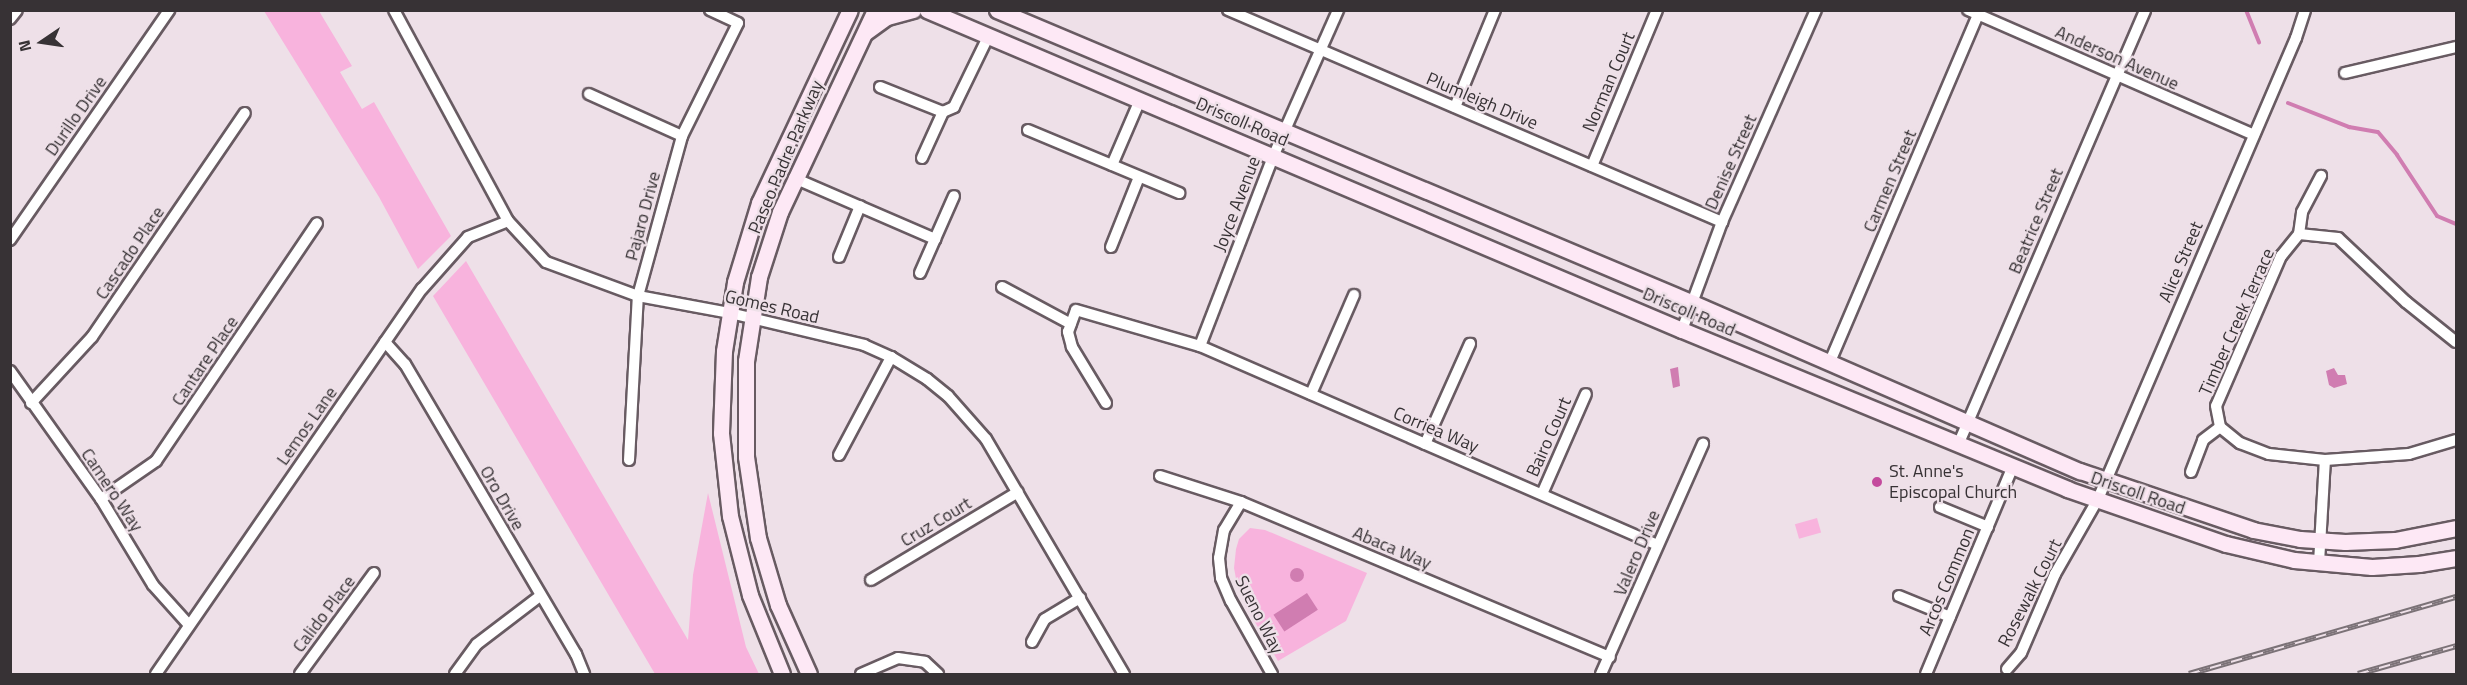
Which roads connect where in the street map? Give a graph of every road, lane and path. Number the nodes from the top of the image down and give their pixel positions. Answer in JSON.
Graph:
{"nodes":[{"id":1,"x":16,"y":10,"type":"edge"},
{"id":2,"x":169,"y":10,"type":"edge"},
{"id":3,"x":394,"y":10,"type":"edge"},
{"id":4,"x":710,"y":10,"type":"edge"},
{"id":5,"x":840,"y":10,"type":"edge"},
{"id":6,"x":850,"y":10,"type":"edge"},
{"id":7,"x":875,"y":10,"type":"edge"},
{"id":8,"x":913,"y":10,"type":"edge"},
{"id":9,"x":927,"y":10,"type":"edge"},
{"id":10,"x":997,"y":10,"type":"edge"},
{"id":11,"x":1228,"y":10,"type":"edge"},
{"id":12,"x":1338,"y":10,"type":"edge"},
{"id":13,"x":1496,"y":10,"type":"edge"},
{"id":14,"x":1657,"y":10,"type":"edge"},
{"id":15,"x":1816,"y":10,"type":"edge"},
{"id":16,"x":2145,"y":10,"type":"edge"},
{"id":17,"x":2305,"y":10,"type":"edge"},
{"id":18,"x":1975,"y":12,"type":"edge"},
{"id":19,"x":10,"y":19,"type":"edge"},
{"id":20,"x":863,"y":34,"type":"junction"},
{"id":21,"x":837,"y":36,"type":"junction"},
{"id":22,"x":988,"y":37,"type":"junction"},
{"id":23,"x":2457,"y":47,"type":"edge"},
{"id":24,"x":1321,"y":50,"type":"junction"},
{"id":25,"x":2345,"y":73,"type":"dead end"},
{"id":26,"x":2117,"y":75,"type":"junction"},
{"id":27,"x":880,"y":87,"type":"dead end"},
{"id":28,"x":589,"y":94,"type":"dead end"},
{"id":29,"x":1140,"y":100,"type":"junction"},
{"id":30,"x":1455,"y":108,"type":"junction"},
{"id":31,"x":943,"y":112,"type":"junction"},
{"id":32,"x":245,"y":113,"type":"dead end"},
{"id":33,"x":1028,"y":130,"type":"dead end"},
{"id":34,"x":1286,"y":131,"type":"junction"},
{"id":35,"x":2254,"y":135,"type":"junction"},
{"id":36,"x":682,"y":136,"type":"junction"},
{"id":37,"x":1274,"y":157,"type":"junction"},
{"id":38,"x":922,"y":158,"type":"dead end"},
{"id":39,"x":1112,"y":165,"type":"junction"},
{"id":40,"x":1592,"y":166,"type":"junction"},
{"id":41,"x":2321,"y":176,"type":"dead end"},
{"id":42,"x":1139,"y":177,"type":"junction"},
{"id":43,"x":794,"y":178,"type":"junction"},
{"id":44,"x":1179,"y":194,"type":"dead end"},
{"id":45,"x":954,"y":196,"type":"dead end"},
{"id":46,"x":860,"y":207,"type":"junction"},
{"id":47,"x":508,"y":221,"type":"junction"},
{"id":48,"x":1722,"y":222,"type":"junction"},
{"id":49,"x":317,"y":223,"type":"dead end"},
{"id":50,"x":2299,"y":234,"type":"junction"},
{"id":51,"x":935,"y":239,"type":"junction"},
{"id":52,"x":10,"y":240,"type":"edge"},
{"id":53,"x":1111,"y":247,"type":"dead end"},
{"id":54,"x":839,"y":257,"type":"dead end"},
{"id":55,"x":920,"y":273,"type":"dead end"},
{"id":56,"x":1002,"y":287,"type":"dead end"},
{"id":57,"x":1354,"y":295,"type":"dead end"},
{"id":58,"x":638,"y":297,"type":"junction"},
{"id":59,"x":1693,"y":303,"type":"junction"},
{"id":60,"x":730,"y":313,"type":"junction"},
{"id":61,"x":751,"y":318,"type":"junction"},
{"id":62,"x":1071,"y":324,"type":"junction"},
{"id":63,"x":1682,"y":330,"type":"junction"},
{"id":64,"x":385,"y":342,"type":"junction"},
{"id":65,"x":2457,"y":342,"type":"edge"},
{"id":66,"x":1470,"y":344,"type":"dead end"},
{"id":67,"x":1200,"y":346,"type":"junction"},
{"id":68,"x":891,"y":357,"type":"junction"},
{"id":69,"x":1829,"y":364,"type":"junction"},
{"id":70,"x":10,"y":371,"type":"edge"},
{"id":71,"x":1586,"y":393,"type":"dead end"},
{"id":72,"x":1311,"y":394,"type":"junction"},
{"id":73,"x":31,"y":403,"type":"junction"},
{"id":74,"x":1106,"y":403,"type":"dead end"},
{"id":75,"x":1968,"y":423,"type":"junction"},
{"id":76,"x":2220,"y":427,"type":"junction"},
{"id":77,"x":2457,"y":440,"type":"edge"},
{"id":78,"x":1425,"y":444,"type":"junction"},
{"id":79,"x":1703,"y":444,"type":"dead end"},
{"id":80,"x":1958,"y":445,"type":"junction"},
{"id":81,"x":839,"y":455,"type":"dead end"},
{"id":82,"x":629,"y":460,"type":"dead end"},
{"id":83,"x":2325,"y":460,"type":"junction"},
{"id":84,"x":2012,"y":468,"type":"junction"},
{"id":85,"x":2191,"y":472,"type":"dead end"},
{"id":86,"x":1160,"y":476,"type":"dead end"},
{"id":87,"x":2106,"y":480,"type":"junction"},
{"id":88,"x":1018,"y":492,"type":"junction"},
{"id":89,"x":1542,"y":494,"type":"junction"},
{"id":90,"x":101,"y":499,"type":"junction"},
{"id":91,"x":2098,"y":499,"type":"junction"},
{"id":92,"x":1241,"y":502,"type":"junction"},
{"id":93,"x":1940,"y":507,"type":"dead end"},
{"id":94,"x":1988,"y":527,"type":"junction"},
{"id":95,"x":2457,"y":528,"type":"edge"},
{"id":96,"x":2320,"y":541,"type":"junction"},
{"id":97,"x":1658,"y":545,"type":"junction"},
{"id":98,"x":2457,"y":558,"type":"edge"},
{"id":99,"x":2319,"y":563,"type":"junction"},
{"id":100,"x":374,"y":573,"type":"dead end"},
{"id":101,"x":871,"y":580,"type":"dead end"},
{"id":102,"x":540,"y":596,"type":"junction"},
{"id":103,"x":1899,"y":596,"type":"dead end"},
{"id":104,"x":1080,"y":598,"type":"junction"},
{"id":105,"x":754,"y":609,"type":"junction"},
{"id":106,"x":1950,"y":618,"type":"junction"},
{"id":107,"x":189,"y":625,"type":"junction"},
{"id":108,"x":1032,"y":642,"type":"dead end"},
{"id":109,"x":1610,"y":657,"type":"junction"},
{"id":110,"x":2007,"y":669,"type":"dead end"},
{"id":111,"x":156,"y":675,"type":"edge"},
{"id":112,"x":300,"y":675,"type":"edge"},
{"id":113,"x":455,"y":675,"type":"edge"},
{"id":114,"x":584,"y":675,"type":"edge"},
{"id":115,"x":782,"y":675,"type":"edge"},
{"id":116,"x":794,"y":675,"type":"edge"},
{"id":117,"x":809,"y":675,"type":"edge"},
{"id":118,"x":861,"y":675,"type":"edge"},
{"id":119,"x":938,"y":675,"type":"edge"},
{"id":120,"x":1124,"y":675,"type":"edge"},
{"id":121,"x":1272,"y":675,"type":"edge"},
{"id":122,"x":1601,"y":675,"type":"edge"},
{"id":123,"x":1926,"y":675,"type":"edge"}],
"edges":[{"from":1,"to":19,"type":"street"},
{"from":2,"to":52,"type":"street","name":"Durillo Drive"},
{"from":3,"to":47,"type":"street","name":"Gomes Road"},
{"from":4,"to":36,"type":"street","name":"Pajaro Drive"},
{"from":5,"to":21,"type":"street"},
{"from":6,"to":21,"type":"street","name":"Paseo Padre Parkway"},
{"from":7,"to":20,"type":"street","name":"Paseo Padre Parkway"},
{"from":8,"to":20,"type":"street"},
{"from":9,"to":22,"type":"street","name":"Driscoll Road"},
{"from":10,"to":34,"type":"street","name":"Driscoll Road"},
{"from":11,"to":24,"type":"street","name":"Plumleigh Drive"},
{"from":12,"to":24,"type":"street","name":"Joyce Avenue"},
{"from":13,"to":30,"type":"street"},
{"from":14,"to":40,"type":"street","name":"Norman Court"},
{"from":15,"to":48,"type":"street","name":"Denise Street"},
{"from":16,"to":26,"type":"street","name":"Beatrice Street"},
{"from":17,"to":35,"type":"street","name":"Alice Street"},
{"from":18,"to":26,"type":"street","name":"Anderson Avenue"},
{"from":18,"to":69,"type":"street","name":"Carmen Street"},
{"from":20,"to":43,"type":"street","name":"Paseo Padre Parkway"},
{"from":21,"to":60,"type":"street","name":"Paseo Padre Parkway"},
{"from":22,"to":29,"type":"street","name":"Driscoll Road"},
{"from":22,"to":31,"type":"street"},
{"from":23,"to":25,"type":"street"},
{"from":24,"to":30,"type":"street","name":"Plumleigh Drive"},
{"from":24,"to":34,"type":"street","name":"Joyce Avenue"},
{"from":26,"to":35,"type":"street","name":"Anderson Avenue"},
{"from":26,"to":75,"type":"street","name":"Beatrice Street"},
{"from":27,"to":31,"type":"street"},
{"from":28,"to":36,"type":"street"},
{"from":29,"to":37,"type":"street","name":"Driscoll Road"},
{"from":29,"to":39,"type":"street"},
{"from":30,"to":40,"type":"street","name":"Plumleigh Drive"},
{"from":31,"to":38,"type":"street"},
{"from":32,"to":73,"type":"street","name":"Cascado Place"},
{"from":33,"to":39,"type":"street"},
{"from":34,"to":37,"type":"street","name":"Joyce Avenue"},
{"from":34,"to":59,"type":"street","name":"Driscoll Road"},
{"from":35,"to":87,"type":"street","name":"Alice Street"},
{"from":36,"to":58,"type":"street","name":"Pajaro Drive"},
{"from":37,"to":63,"type":"street","name":"Driscoll Road"},
{"from":37,"to":67,"type":"street","name":"Joyce Avenue"},
{"from":39,"to":42,"type":"street"},
{"from":40,"to":48,"type":"street","name":"Plumleigh Drive"},
{"from":41,"to":50,"type":"street","name":"Timber Creek Terrace"},
{"from":42,"to":44,"type":"street"},
{"from":42,"to":53,"type":"street"},
{"from":43,"to":46,"type":"street"},
{"from":43,"to":61,"type":"street","name":"Paseo Padre Parkway"},
{"from":45,"to":51,"type":"street"},
{"from":46,"to":51,"type":"street"},
{"from":46,"to":54,"type":"street"},
{"from":47,"to":58,"type":"street","name":"Gomes Road"},
{"from":47,"to":64,"type":"street","name":"Lemos Lane"},
{"from":48,"to":59,"type":"street","name":"Denise Street"},
{"from":49,"to":90,"type":"street","name":"Cantare Place"},
{"from":50,"to":65,"type":"street"},
{"from":50,"to":76,"type":"street","name":"Timber Creek Terrace"},
{"from":51,"to":55,"type":"street"},
{"from":56,"to":62,"type":"street"},
{"from":57,"to":72,"type":"street"},
{"from":58,"to":60,"type":"street","name":"Gomes Road"},
{"from":58,"to":82,"type":"street","name":"Pajaro Drive"},
{"from":59,"to":63,"type":"street","name":"Denise Street"},
{"from":59,"to":69,"type":"street","name":"Driscoll Road"},
{"from":60,"to":61,"type":"street","name":"Gomes Road"},
{"from":60,"to":105,"type":"street","name":"Paseo Padre Parkway"},
{"from":61,"to":68,"type":"street","name":"Gomes Road"},
{"from":61,"to":117,"type":"street","name":"Paseo Padre Parkway"},
{"from":62,"to":67,"type":"street","name":"Corriea Way"},
{"from":62,"to":74,"type":"street"},
{"from":63,"to":80,"type":"street","name":"Driscoll Road"},
{"from":64,"to":102,"type":"street","name":"Oro Drive"},
{"from":64,"to":107,"type":"street","name":"Lemos Lane"},
{"from":66,"to":78,"type":"street"},
{"from":67,"to":72,"type":"street","name":"Corriea Way"},
{"from":68,"to":81,"type":"street"},
{"from":68,"to":88,"type":"street","name":"Gomes Road"},
{"from":69,"to":75,"type":"street","name":"Driscoll Road"},
{"from":70,"to":73,"type":"street","name":"Camero Way"},
{"from":71,"to":89,"type":"street","name":"Bairo Court"},
{"from":72,"to":78,"type":"street","name":"Corriea Way"},
{"from":73,"to":90,"type":"street","name":"Camero Way"},
{"from":75,"to":80,"type":"street","name":"Beatrice Street"},
{"from":75,"to":87,"type":"street","name":"Driscoll Road"},
{"from":76,"to":83,"type":"street"},
{"from":76,"to":85,"type":"street"},
{"from":77,"to":83,"type":"street"},
{"from":78,"to":89,"type":"street","name":"Corriea Way"},
{"from":79,"to":97,"type":"street","name":"Valero Drive"},
{"from":80,"to":84,"type":"street","name":"Driscoll Road"},
{"from":83,"to":96,"type":"street"},
{"from":84,"to":91,"type":"street","name":"Driscoll Road"},
{"from":84,"to":94,"type":"street","name":"Arcos Common"},
{"from":86,"to":92,"type":"street","name":"Abaca Way"},
{"from":87,"to":91,"type":"street","name":"Alice Street"},
{"from":87,"to":96,"type":"street","name":"Driscoll Road"},
{"from":88,"to":101,"type":"street","name":"Cruz Court"},
{"from":88,"to":104,"type":"street","name":"Gomes Road"},
{"from":89,"to":97,"type":"street","name":"Corriea Way"},
{"from":90,"to":107,"type":"street","name":"Camero Way"},
{"from":91,"to":99,"type":"street","name":"Driscoll Road"},
{"from":91,"to":110,"type":"street","name":"Rosewalk Court"},
{"from":92,"to":109,"type":"street","name":"Abaca Way"},
{"from":92,"to":121,"type":"street","name":"Sueno Way"},
{"from":93,"to":94,"type":"street"},
{"from":94,"to":106,"type":"street","name":"Arcos Common"},
{"from":95,"to":96,"type":"street","name":"Driscoll Road"},
{"from":96,"to":99,"type":"street"},
{"from":97,"to":109,"type":"street","name":"Valero Drive"},
{"from":98,"to":99,"type":"street","name":"Driscoll Road"},
{"from":100,"to":112,"type":"street","name":"Calido Place"},
{"from":102,"to":113,"type":"street"},
{"from":102,"to":114,"type":"street","name":"Oro Drive"},
{"from":103,"to":106,"type":"street"},
{"from":104,"to":108,"type":"street"},
{"from":104,"to":120,"type":"street","name":"Gomes Road"},
{"from":105,"to":115,"type":"street","name":"Paseo Padre Parkway"},
{"from":105,"to":116,"type":"street"},
{"from":106,"to":123,"type":"street","name":"Arcos Common"},
{"from":107,"to":111,"type":"street","name":"Lemos Lane"},
{"from":109,"to":122,"type":"street","name":"Valero Drive"},
{"from":118,"to":119,"type":"street"}]}
